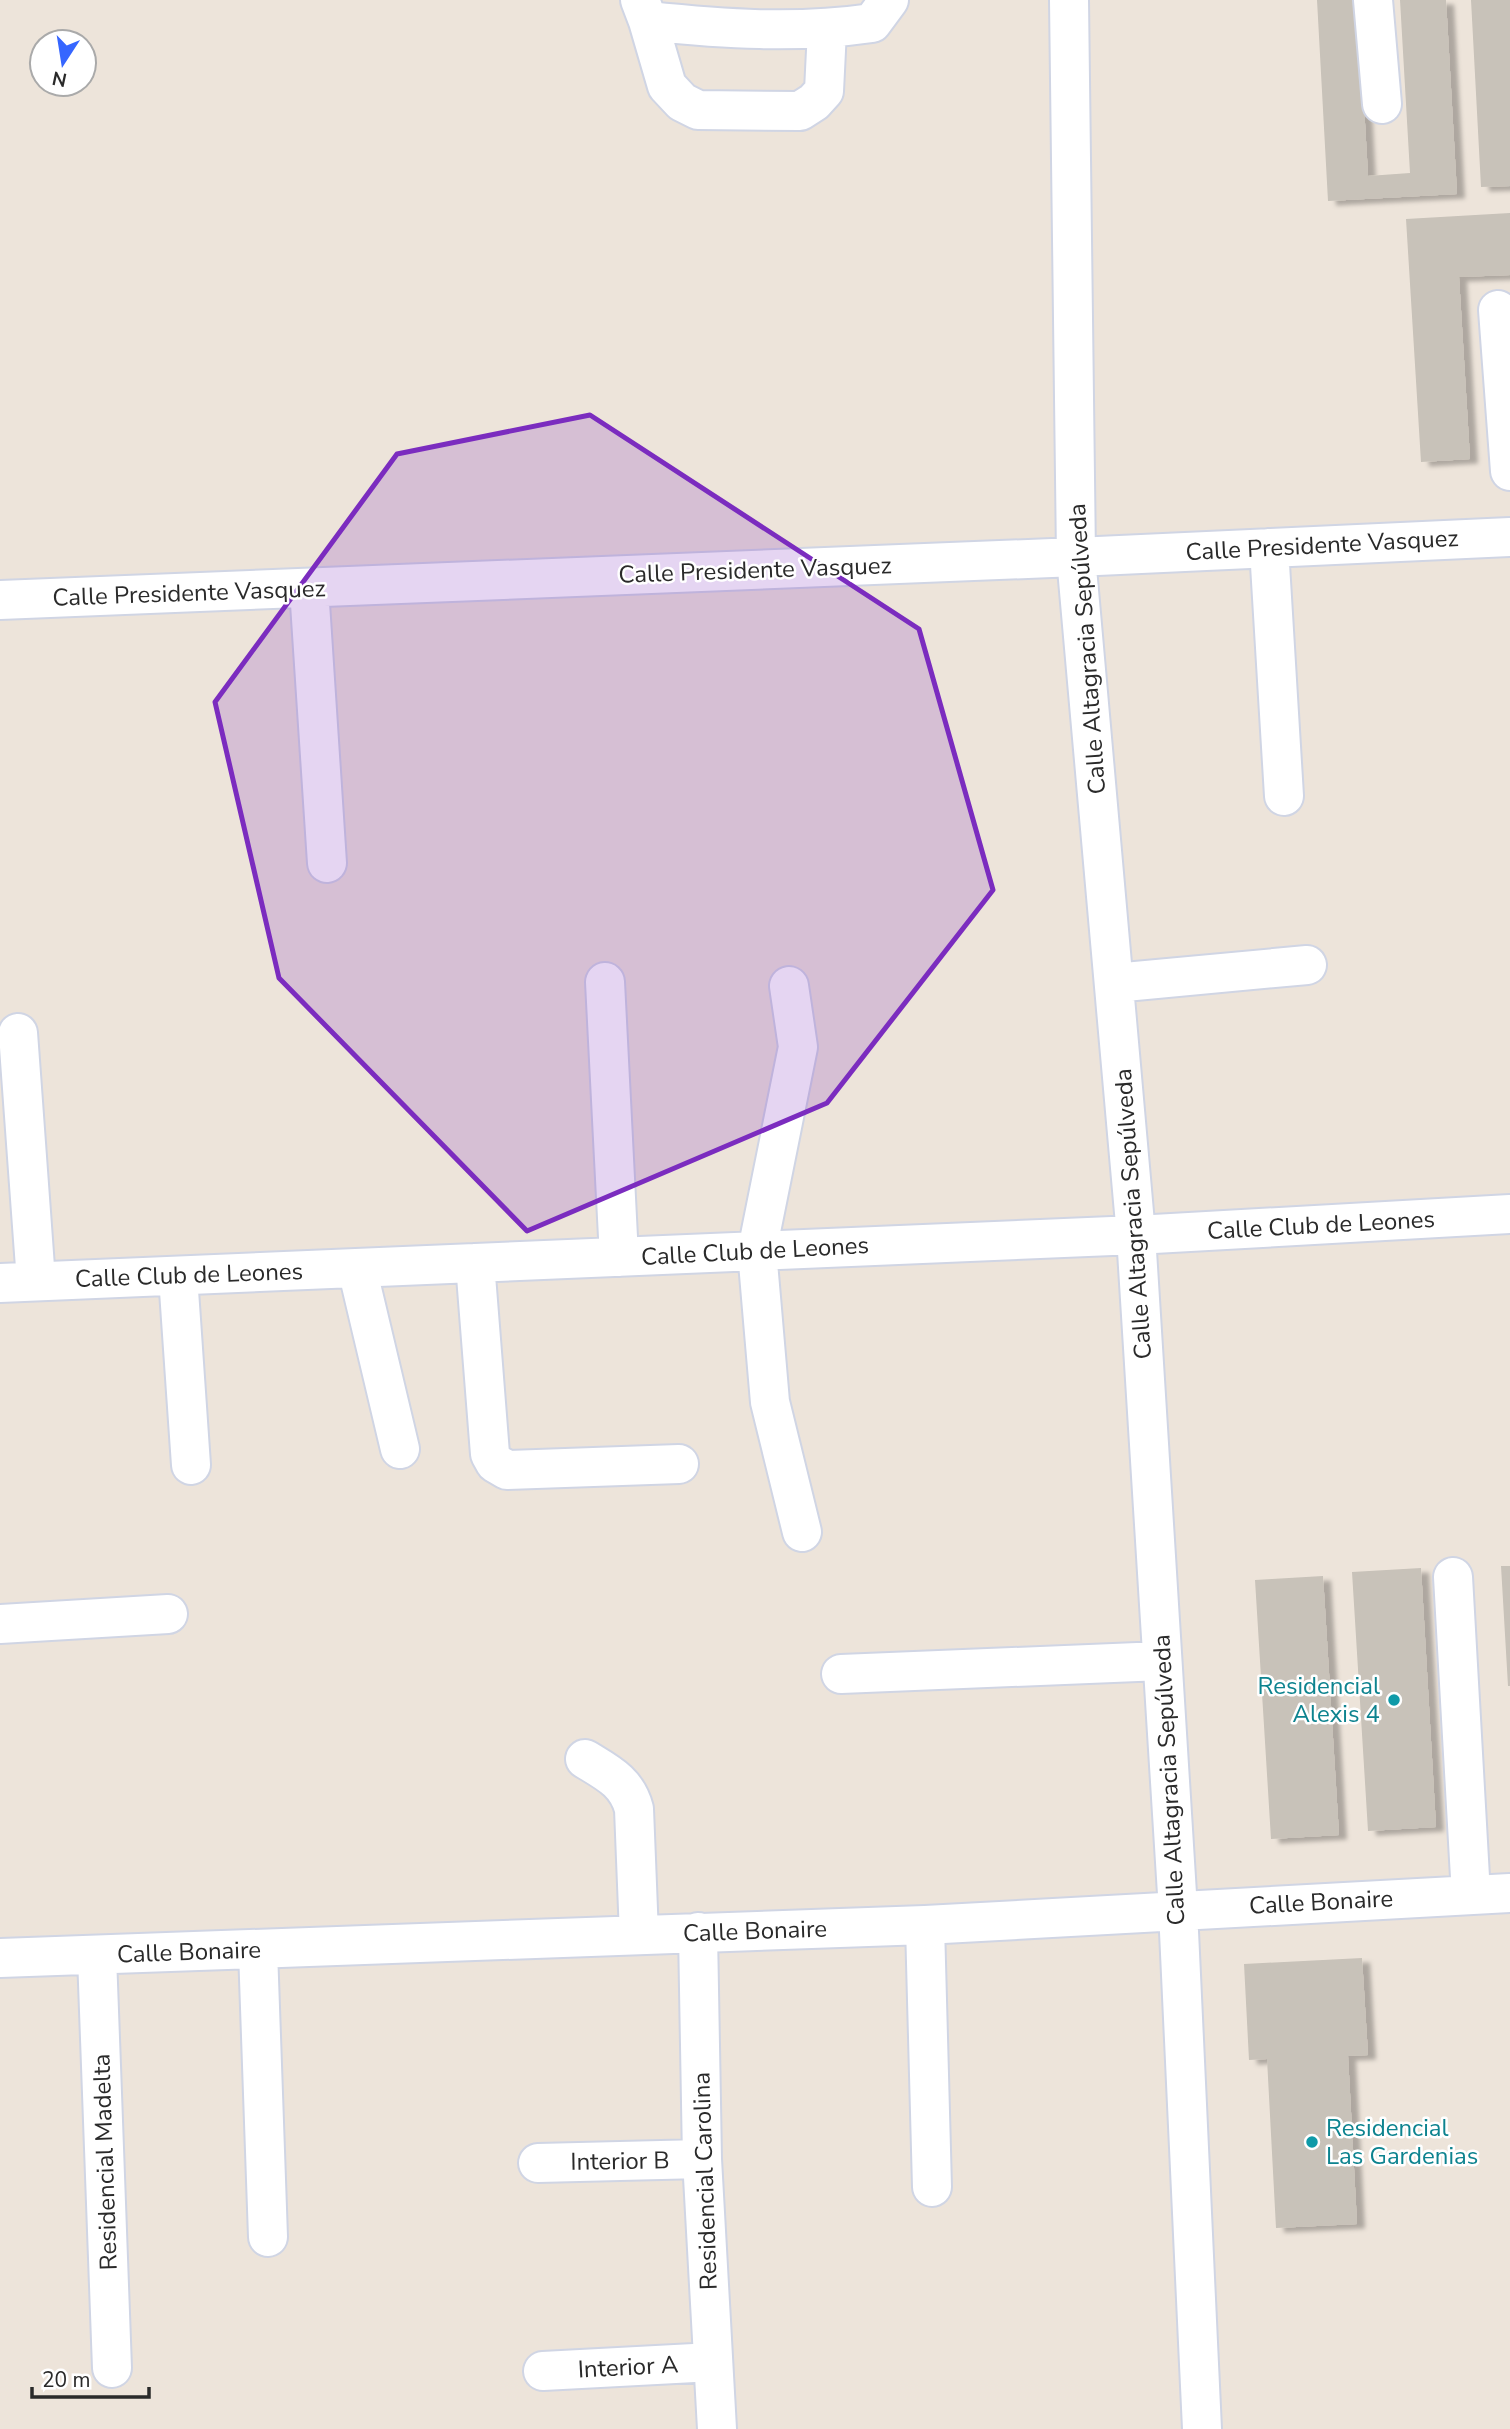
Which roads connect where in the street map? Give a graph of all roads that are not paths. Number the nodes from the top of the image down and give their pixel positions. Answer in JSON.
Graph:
{"nodes":[{"id":1,"x":889,"y":0,"type":"edge"},
{"id":2,"x":1069,"y":0,"type":"edge"},
{"id":3,"x":1373,"y":0,"type":"edge"},
{"id":4,"x":644,"y":10,"type":"edge"},
{"id":5,"x":827,"y":30,"type":"junction"},
{"id":6,"x":1382,"y":104,"type":"dead end"},
{"id":7,"x":1498,"y":310,"type":"dead end"},
{"id":8,"x":1510,"y":471,"type":"edge"},
{"id":9,"x":1510,"y":537,"type":"edge"},
{"id":10,"x":1269,"y":548,"type":"junction"},
{"id":11,"x":1076,"y":557,"type":"junction"},
{"id":12,"x":309,"y":588,"type":"junction"},
{"id":13,"x":0,"y":600,"type":"edge"},
{"id":14,"x":1284,"y":796,"type":"dead end"},
{"id":15,"x":327,"y":863,"type":"dead end"},
{"id":16,"x":1307,"y":965,"type":"dead end"},
{"id":17,"x":605,"y":982,"type":"dead end"},
{"id":18,"x":1114,"y":983,"type":"junction"},
{"id":19,"x":789,"y":986,"type":"dead end"},
{"id":20,"x":18,"y":1033,"type":"dead end"},
{"id":21,"x":1510,"y":1214,"type":"edge"},
{"id":22,"x":1136,"y":1235,"type":"junction"},
{"id":23,"x":757,"y":1251,"type":"junction"},
{"id":24,"x":619,"y":1257,"type":"junction"},
{"id":25,"x":475,"y":1263,"type":"junction"},
{"id":26,"x":357,"y":1268,"type":"junction"},
{"id":27,"x":178,"y":1276,"type":"junction"},
{"id":28,"x":18,"y":1282,"type":"edge"},
{"id":29,"x":400,"y":1449,"type":"dead end"},
{"id":30,"x":679,"y":1464,"type":"dead end"},
{"id":31,"x":191,"y":1465,"type":"dead end"},
{"id":32,"x":802,"y":1532,"type":"dead end"},
{"id":33,"x":1453,"y":1577,"type":"dead end"},
{"id":34,"x":168,"y":1614,"type":"dead end"},
{"id":35,"x":0,"y":1624,"type":"edge"},
{"id":36,"x":1162,"y":1661,"type":"junction"},
{"id":37,"x":841,"y":1674,"type":"dead end"},
{"id":38,"x":585,"y":1759,"type":"dead end"},
{"id":39,"x":1510,"y":1893,"type":"edge"},
{"id":40,"x":1471,"y":1895,"type":"junction"},
{"id":41,"x":1178,"y":1910,"type":"junction"},
{"id":42,"x":925,"y":1925,"type":"junction"},
{"id":43,"x":698,"y":1932,"type":"junction"},
{"id":44,"x":639,"y":1935,"type":"junction"},
{"id":45,"x":258,"y":1950,"type":"junction"},
{"id":46,"x":97,"y":1956,"type":"junction"},
{"id":47,"x":0,"y":1958,"type":"edge"},
{"id":48,"x":702,"y":2159,"type":"junction"},
{"id":49,"x":538,"y":2163,"type":"dead end"},
{"id":50,"x":932,"y":2187,"type":"dead end"},
{"id":51,"x":268,"y":2237,"type":"dead end"},
{"id":52,"x":713,"y":2362,"type":"junction"},
{"id":53,"x":112,"y":2368,"type":"dead end"},
{"id":54,"x":542,"y":2371,"type":"dead end"},
{"id":55,"x":716,"y":2429,"type":"edge"},
{"id":56,"x":1202,"y":2429,"type":"edge"}],
"edges":[{"from":1,"to":5,"type":"street"},
{"from":2,"to":11,"type":"street","name":"Calle Altagracia Sepúlveda"},
{"from":3,"to":6,"type":"street"},
{"from":4,"to":5,"type":"street"},
{"from":4,"to":5,"type":"street"},
{"from":7,"to":8,"type":"street"},
{"from":9,"to":10,"type":"street","name":"Calle Presidente Vasquez"},
{"from":10,"to":11,"type":"street","name":"Calle Presidente Vasquez"},
{"from":10,"to":14,"type":"street"},
{"from":11,"to":12,"type":"street","name":"Calle Presidente Vasquez"},
{"from":11,"to":18,"type":"street","name":"Calle Altagracia Sepúlveda"},
{"from":12,"to":13,"type":"street","name":"Calle Presidente Vasquez"},
{"from":12,"to":15,"type":"street"},
{"from":16,"to":18,"type":"street"},
{"from":17,"to":24,"type":"street"},
{"from":18,"to":22,"type":"street","name":"Calle Altagracia Sepúlveda"},
{"from":19,"to":23,"type":"street"},
{"from":20,"to":28,"type":"street"},
{"from":21,"to":22,"type":"street","name":"Calle Club de Leones"},
{"from":22,"to":23,"type":"street","name":"Calle Club de Leones"},
{"from":22,"to":36,"type":"street","name":"Calle Altagracia Sepúlveda"},
{"from":23,"to":24,"type":"street","name":"Calle Club de Leones"},
{"from":23,"to":32,"type":"street"},
{"from":24,"to":25,"type":"street","name":"Calle Club de Leones"},
{"from":25,"to":26,"type":"street","name":"Calle Club de Leones"},
{"from":25,"to":30,"type":"street"},
{"from":26,"to":27,"type":"street","name":"Calle Club de Leones"},
{"from":26,"to":29,"type":"street"},
{"from":27,"to":28,"type":"street","name":"Calle Club de Leones"},
{"from":27,"to":31,"type":"street"},
{"from":33,"to":40,"type":"street"},
{"from":34,"to":35,"type":"street"},
{"from":36,"to":37,"type":"street"},
{"from":36,"to":41,"type":"street","name":"Calle Altagracia Sepúlveda"},
{"from":38,"to":44,"type":"street"},
{"from":39,"to":40,"type":"street","name":"Calle Bonaire"},
{"from":40,"to":41,"type":"street","name":"Calle Bonaire"},
{"from":41,"to":42,"type":"street","name":"Calle Bonaire"},
{"from":41,"to":56,"type":"street","name":"Calle Altagracia Sepúlveda"},
{"from":42,"to":43,"type":"street","name":"Calle Bonaire"},
{"from":42,"to":50,"type":"street"},
{"from":43,"to":44,"type":"street","name":"Calle Bonaire"},
{"from":43,"to":48,"type":"street","name":"Residencial Carolina"},
{"from":44,"to":45,"type":"street","name":"Calle Bonaire"},
{"from":45,"to":46,"type":"street","name":"Calle Bonaire"},
{"from":45,"to":51,"type":"street"},
{"from":46,"to":47,"type":"street","name":"Calle Bonaire"},
{"from":46,"to":53,"type":"street","name":"Residencial Madelta"},
{"from":48,"to":49,"type":"street","name":"Interior B"},
{"from":48,"to":52,"type":"street","name":"Residencial Carolina"},
{"from":52,"to":54,"type":"street","name":"Interior A"},
{"from":52,"to":55,"type":"street","name":"Residencial Carolina"}]}
